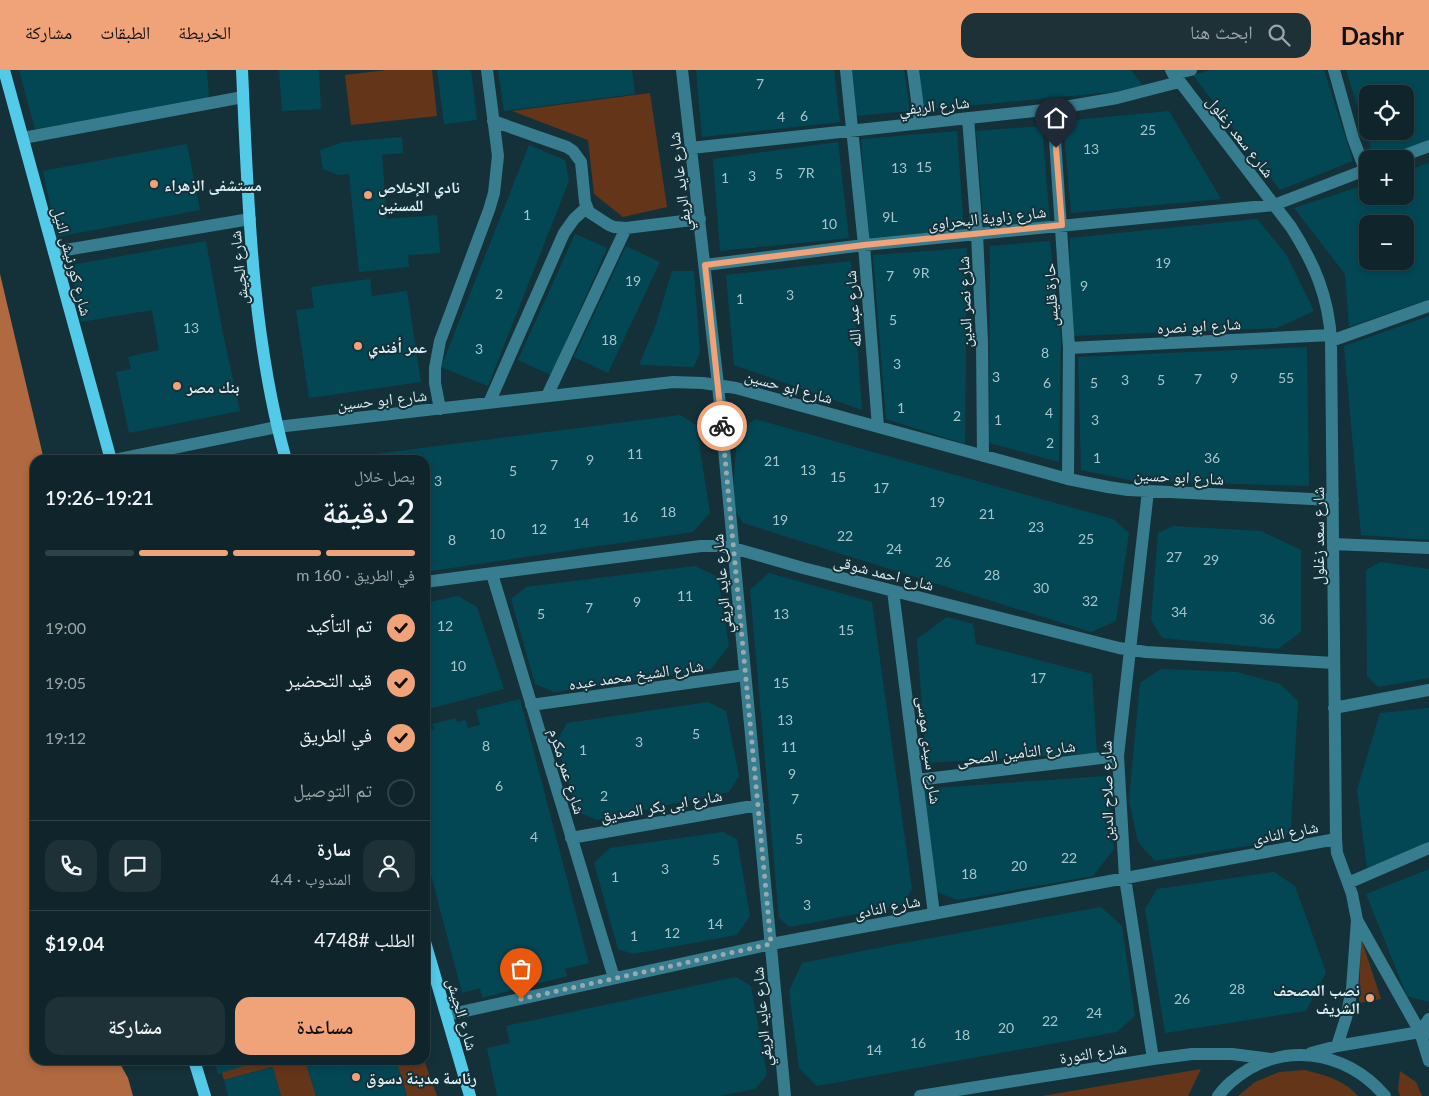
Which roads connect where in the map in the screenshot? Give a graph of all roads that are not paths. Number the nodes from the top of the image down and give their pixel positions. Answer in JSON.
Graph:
{"nodes":[{"id":1,"x":4,"y":70,"type":"edge"},
{"id":2,"x":242,"y":70,"type":"edge"},
{"id":3,"x":487,"y":70,"type":"edge"},
{"id":4,"x":682,"y":70,"type":"edge"},
{"id":5,"x":846,"y":70,"type":"edge"},
{"id":6,"x":913,"y":70,"type":"edge"},
{"id":7,"x":1191,"y":70,"type":"edge"},
{"id":8,"x":1334,"y":70,"type":"edge"},
{"id":9,"x":1174,"y":75,"type":"edge"},
{"id":10,"x":243,"y":97,"type":"junction"},
{"id":11,"x":1053,"y":109,"type":"junction"},
{"id":12,"x":968,"y":118,"type":"junction"},
{"id":13,"x":493,"y":121,"type":"junction"},
{"id":14,"x":920,"y":123,"type":"junction"},
{"id":15,"x":852,"y":130,"type":"junction"},
{"id":16,"x":23,"y":138,"type":"junction"},
{"id":17,"x":1429,"y":146,"type":"edge"},
{"id":18,"x":691,"y":148,"type":"junction"},
{"id":19,"x":1359,"y":152,"type":"edge"},
{"id":20,"x":1414,"y":152,"type":"edge"},
{"id":21,"x":1359,"y":172,"type":"edge"},
{"id":22,"x":1274,"y":205,"type":"junction"},
{"id":23,"x":586,"y":208,"type":"junction"},
{"id":24,"x":250,"y":219,"type":"junction"},
{"id":25,"x":700,"y":219,"type":"junction"},
{"id":26,"x":1062,"y":225,"type":"junction"},
{"id":27,"x":626,"y":228,"type":"junction"},
{"id":28,"x":977,"y":234,"type":"junction"},
{"id":29,"x":864,"y":245,"type":"junction"},
{"id":30,"x":54,"y":252,"type":"junction"},
{"id":31,"x":705,"y":265,"type":"junction"},
{"id":32,"x":1429,"y":306,"type":"edge"},
{"id":33,"x":1331,"y":338,"type":"junction"},
{"id":34,"x":1069,"y":348,"type":"junction"},
{"id":35,"x":718,"y":385,"type":"junction"},
{"id":36,"x":547,"y":396,"type":"junction"},
{"id":37,"x":489,"y":403,"type":"junction"},
{"id":38,"x":440,"y":409,"type":"junction"},
{"id":39,"x":277,"y":427,"type":"junction"},
{"id":40,"x":878,"y":427,"type":"junction"},
{"id":41,"x":111,"y":455,"type":"edge"},
{"id":42,"x":137,"y":455,"type":"edge"},
{"id":43,"x":285,"y":455,"type":"edge"},
{"id":44,"x":983,"y":456,"type":"junction"},
{"id":45,"x":1068,"y":479,"type":"junction"},
{"id":46,"x":1148,"y":491,"type":"junction"},
{"id":47,"x":1333,"y":500,"type":"junction"},
{"id":48,"x":1333,"y":544,"type":"junction"},
{"id":49,"x":733,"y":548,"type":"junction"},
{"id":50,"x":1429,"y":548,"type":"edge"},
{"id":51,"x":492,"y":574,"type":"junction"},
{"id":52,"x":430,"y":581,"type":"edge"},
{"id":53,"x":893,"y":591,"type":"junction"},
{"id":54,"x":1130,"y":650,"type":"junction"},
{"id":55,"x":1334,"y":663,"type":"junction"},
{"id":56,"x":745,"y":675,"type":"junction"},
{"id":57,"x":1429,"y":690,"type":"edge"},
{"id":58,"x":531,"y":705,"type":"junction"},
{"id":59,"x":1334,"y":708,"type":"junction"},
{"id":60,"x":1118,"y":756,"type":"junction"},
{"id":61,"x":917,"y":780,"type":"junction"},
{"id":62,"x":758,"y":805,"type":"junction"},
{"id":63,"x":571,"y":838,"type":"junction"},
{"id":64,"x":1336,"y":839,"type":"junction"},
{"id":65,"x":1429,"y":848,"type":"edge"},
{"id":66,"x":1125,"y":878,"type":"junction"},
{"id":67,"x":1348,"y":883,"type":"junction"},
{"id":68,"x":934,"y":914,"type":"junction"},
{"id":69,"x":1356,"y":920,"type":"junction"},
{"id":70,"x":771,"y":944,"type":"junction"},
{"id":71,"x":430,"y":959,"type":"edge"},
{"id":72,"x":614,"y":978,"type":"junction"},
{"id":73,"x":446,"y":1015,"type":"junction"},
{"id":74,"x":1429,"y":1020,"type":"edge"},
{"id":75,"x":1424,"y":1033,"type":"edge"},
{"id":76,"x":1337,"y":1046,"type":"junction"},
{"id":77,"x":1304,"y":1055,"type":"junction"},
{"id":78,"x":1153,"y":1059,"type":"junction"},
{"id":79,"x":1271,"y":1059,"type":"junction"},
{"id":80,"x":1429,"y":1061,"type":"edge"},
{"id":81,"x":196,"y":1065,"type":"edge"},
{"id":82,"x":205,"y":1096,"type":"edge"},
{"id":83,"x":470,"y":1096,"type":"edge"},
{"id":84,"x":785,"y":1096,"type":"edge"},
{"id":85,"x":920,"y":1096,"type":"edge"},
{"id":86,"x":1218,"y":1096,"type":"edge"},
{"id":87,"x":1385,"y":1096,"type":"edge"}],
"edges":[{"from":1,"to":16,"type":"main road","name":"شارع كورنيش النيل"},
{"from":2,"to":10,"type":"main road","name":"شارع الجيش"},
{"from":3,"to":13,"type":"street"},
{"from":4,"to":18,"type":"street","name":"شارع عايد الريفي"},
{"from":5,"to":15,"type":"street","name":"شارع عبد الله"},
{"from":6,"to":14,"type":"street"},
{"from":7,"to":9,"type":"street","name":"شارع الريفي"},
{"from":8,"to":19,"type":"street"},
{"from":9,"to":11,"type":"street","name":"شارع الريفي"},
{"from":9,"to":22,"type":"street","name":"شارع سعد زغلول"},
{"from":10,"to":16,"type":"street"},
{"from":10,"to":24,"type":"main road","name":"شارع الجيش"},
{"from":11,"to":12,"type":"street","name":"شارع الريفي"},
{"from":11,"to":26,"type":"street","name":"حارة قليس"},
{"from":12,"to":14,"type":"street","name":"شارع الريفي"},
{"from":12,"to":28,"type":"street","name":"شارع نصر الدين"},
{"from":13,"to":23,"type":"street"},
{"from":13,"to":38,"type":"street"},
{"from":14,"to":15,"type":"street","name":"شارع الريفي"},
{"from":15,"to":18,"type":"street","name":"شارع الريفي"},
{"from":15,"to":29,"type":"street","name":"شارع عبد الله"},
{"from":16,"to":30,"type":"main road","name":"شارع كورنيش النيل"},
{"from":17,"to":20,"type":"street"},
{"from":18,"to":25,"type":"street","name":"شارع عايد الريفي"},
{"from":21,"to":22,"type":"street","name":"شارع زاوية البحراوى"},
{"from":22,"to":26,"type":"street","name":"شارع زاوية البحراوى"},
{"from":22,"to":33,"type":"street","name":"شارع سعد زغلول"},
{"from":23,"to":27,"type":"street"},
{"from":23,"to":37,"type":"street"},
{"from":24,"to":30,"type":"street"},
{"from":24,"to":39,"type":"main road","name":"شارع الجيش"},
{"from":25,"to":27,"type":"street"},
{"from":25,"to":31,"type":"street","name":"شارع عايد الريفي"},
{"from":26,"to":28,"type":"street","name":"شارع زاوية البحراوى"},
{"from":26,"to":34,"type":"street","name":"حارة قليس"},
{"from":27,"to":36,"type":"street"},
{"from":28,"to":29,"type":"street","name":"شارع زاوية البحراوى"},
{"from":28,"to":44,"type":"street","name":"شارع نصر الدين"},
{"from":29,"to":31,"type":"street","name":"شارع زاوية البحراوى"},
{"from":29,"to":40,"type":"street","name":"شارع عبد الله"},
{"from":30,"to":41,"type":"main road","name":"شارع كورنيش النيل"},
{"from":31,"to":35,"type":"street","name":"شارع عايد الريفي"},
{"from":32,"to":33,"type":"street","name":"شارع ابو نصره"},
{"from":33,"to":34,"type":"street","name":"شارع ابو نصره"},
{"from":33,"to":47,"type":"street","name":"شارع سعد زغلول"},
{"from":34,"to":45,"type":"street","name":"حارة قليس"},
{"from":35,"to":36,"type":"street","name":"شارع ابو حسين"},
{"from":35,"to":40,"type":"street","name":"شارع ابو حسين"},
{"from":35,"to":49,"type":"street","name":"شارع عايد الريفي"},
{"from":36,"to":37,"type":"street","name":"شارع ابو حسين"},
{"from":37,"to":38,"type":"street","name":"شارع ابو حسين"},
{"from":38,"to":39,"type":"street","name":"شارع ابو حسين"},
{"from":39,"to":42,"type":"street","name":"شارع ابو حسين"},
{"from":39,"to":43,"type":"main road","name":"شارع الجيش"},
{"from":40,"to":44,"type":"street","name":"شارع ابو حسين"},
{"from":44,"to":45,"type":"street","name":"شارع ابو حسين"},
{"from":45,"to":46,"type":"street","name":"شارع ابو حسين"},
{"from":46,"to":47,"type":"street","name":"شارع ابو حسين"},
{"from":46,"to":54,"type":"street","name":"شارع صلاح الدين"},
{"from":47,"to":48,"type":"street","name":"شارع سعد زغلول"},
{"from":48,"to":50,"type":"street"},
{"from":48,"to":55,"type":"street","name":"شارع سعد زغلول"},
{"from":49,"to":51,"type":"street","name":"شارع احمد شوقى"},
{"from":49,"to":53,"type":"street","name":"شارع احمد شوقى"},
{"from":49,"to":56,"type":"street","name":"شارع عايد الريفي"},
{"from":51,"to":52,"type":"street","name":"شارع احمد شوقى"},
{"from":51,"to":58,"type":"street","name":"شارع عمر مكرم"},
{"from":53,"to":54,"type":"street","name":"شارع احمد شوقى"},
{"from":53,"to":61,"type":"street","name":"شارع سيدى موسى"},
{"from":54,"to":55,"type":"street","name":"شارع احمد شوقى"},
{"from":54,"to":60,"type":"street","name":"شارع صلاح الدين"},
{"from":55,"to":59,"type":"street","name":"شارع سعد زغلول"},
{"from":56,"to":58,"type":"street","name":"شارع الشيخ محمد عبده"},
{"from":56,"to":62,"type":"street","name":"شارع عايد الريفي"},
{"from":57,"to":59,"type":"street"},
{"from":58,"to":63,"type":"street","name":"شارع عمر مكرم"},
{"from":59,"to":64,"type":"street","name":"شارع سعد زغلول"},
{"from":60,"to":61,"type":"street","name":"شارع التأمين الصحى"},
{"from":60,"to":66,"type":"street","name":"شارع صلاح الدين"},
{"from":61,"to":68,"type":"street","name":"شارع سيدى موسى"},
{"from":62,"to":63,"type":"street","name":"شارع ابى بكر الصديق"},
{"from":62,"to":70,"type":"street","name":"شارع عايد الريفي"},
{"from":63,"to":72,"type":"street","name":"شارع عمر مكرم"},
{"from":64,"to":66,"type":"street","name":"شارع النادى"},
{"from":64,"to":67,"type":"street","name":"شارع سعد زغلول"},
{"from":65,"to":67,"type":"street"},
{"from":66,"to":68,"type":"street","name":"شارع النادى"},
{"from":66,"to":78,"type":"street","name":"شارع صلاح الدين"},
{"from":67,"to":69,"type":"street","name":"شارع سعد زغلول"},
{"from":68,"to":70,"type":"street","name":"شارع النادى"},
{"from":69,"to":75,"type":"street","name":"شارع سعد زغلول"},
{"from":69,"to":76,"type":"street"},
{"from":70,"to":72,"type":"street","name":"شارع النادى"},
{"from":70,"to":84,"type":"street","name":"شارع عايد الريفي"},
{"from":71,"to":73,"type":"main road","name":"شارع الجيش"},
{"from":72,"to":73,"type":"street","name":"شارع النادى"},
{"from":73,"to":83,"type":"main road","name":"شارع الجيش"},
{"from":74,"to":75,"type":"street"},
{"from":75,"to":76,"type":"street"},
{"from":75,"to":80,"type":"street"},
{"from":76,"to":77,"type":"street"},
{"from":77,"to":79,"type":"street"},
{"from":77,"to":87,"type":"street"},
{"from":78,"to":79,"type":"street","name":"شارع الثورة"},
{"from":78,"to":85,"type":"street","name":"شارع الثورة"},
{"from":79,"to":86,"type":"street"},
{"from":81,"to":82,"type":"main road"}]}
